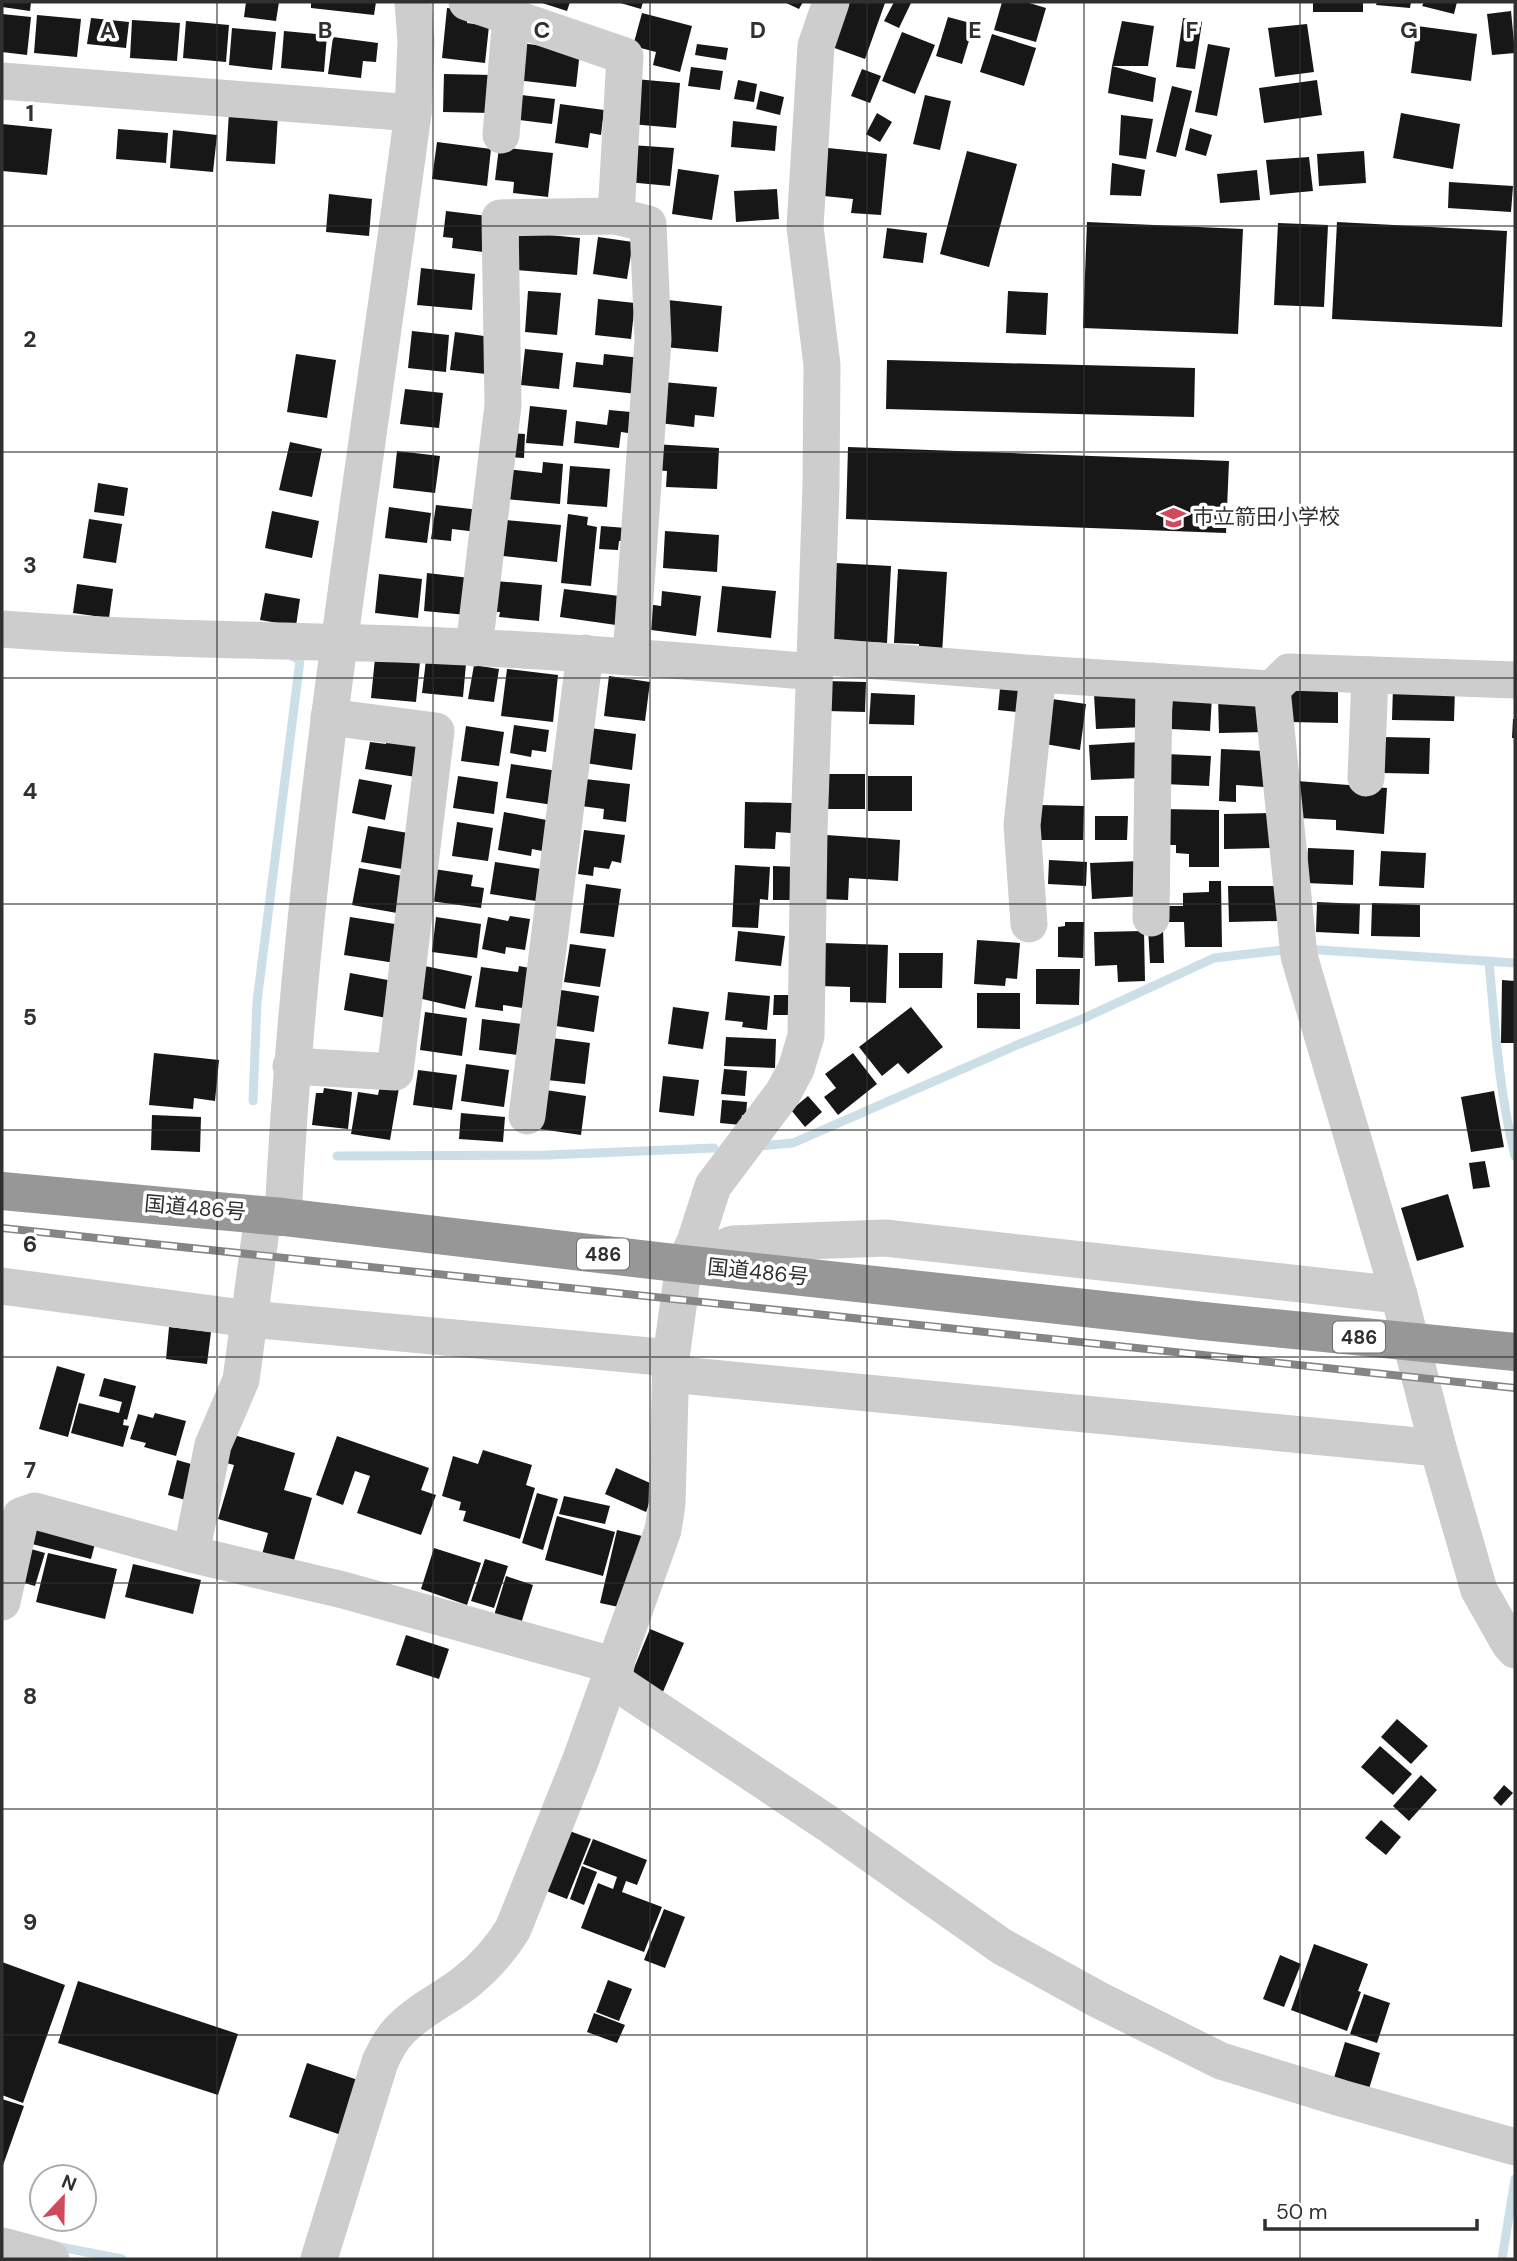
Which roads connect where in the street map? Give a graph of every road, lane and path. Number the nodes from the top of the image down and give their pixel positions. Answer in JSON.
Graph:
{"nodes":[{"id":1,"x":413,"y":2,"type":"edge"},
{"id":2,"x":467,"y":2,"type":"edge"},
{"id":3,"x":831,"y":2,"type":"edge"},
{"id":4,"x":511,"y":16,"type":"junction"},
{"id":5,"x":2,"y":81,"type":"edge"},
{"id":6,"x":413,"y":113,"type":"junction"},
{"id":7,"x":501,"y":135,"type":"dead end"},
{"id":8,"x":616,"y":216,"type":"junction"},
{"id":9,"x":2,"y":629,"type":"edge"},
{"id":10,"x":337,"y":643,"type":"junction"},
{"id":11,"x":474,"y":648,"type":"junction"},
{"id":12,"x":584,"y":653,"type":"junction"},
{"id":13,"x":631,"y":656,"type":"junction"},
{"id":14,"x":815,"y":664,"type":"junction"},
{"id":15,"x":1038,"y":674,"type":"junction"},
{"id":16,"x":1370,"y":675,"type":"junction"},
{"id":17,"x":1515,"y":680,"type":"edge"},
{"id":18,"x":1154,"y":681,"type":"junction"},
{"id":19,"x":1272,"y":689,"type":"junction"},
{"id":20,"x":329,"y":717,"type":"junction"},
{"id":21,"x":1366,"y":778,"type":"dead end"},
{"id":22,"x":1151,"y":918,"type":"dead end"},
{"id":23,"x":1029,"y":924,"type":"dead end"},
{"id":24,"x":292,"y":1066,"type":"junction"},
{"id":25,"x":527,"y":1116,"type":"dead end"},
{"id":26,"x":2,"y":1191,"type":"edge"},
{"id":27,"x":273,"y":1216,"type":"junction"},
{"id":28,"x":684,"y":1264,"type":"junction"},
{"id":29,"x":2,"y":1286,"type":"edge"},
{"id":30,"x":1399,"y":1295,"type":"junction"},
{"id":31,"x":250,"y":1319,"type":"junction"},
{"id":32,"x":1515,"y":1352,"type":"edge"},
{"id":33,"x":671,"y":1366,"type":"junction"},
{"id":34,"x":1438,"y":1448,"type":"junction"},
{"id":35,"x":191,"y":1554,"type":"junction"},
{"id":36,"x":2,"y":1602,"type":"edge"},
{"id":37,"x":1515,"y":1650,"type":"edge"},
{"id":38,"x":613,"y":1672,"type":"junction"},
{"id":39,"x":1515,"y":2147,"type":"edge"},
{"id":40,"x":2,"y":2246,"type":"edge"},
{"id":41,"x":51,"y":2259,"type":"edge"},
{"id":42,"x":319,"y":2259,"type":"edge"}],
"edges":[{"from":1,"to":6,"type":"street"},
{"from":2,"to":4,"type":"street"},
{"from":3,"to":14,"type":"street"},
{"from":4,"to":7,"type":"street"},
{"from":4,"to":8,"type":"street"},
{"from":5,"to":6,"type":"street"},
{"from":6,"to":10,"type":"street"},
{"from":8,"to":11,"type":"street"},
{"from":8,"to":13,"type":"street"},
{"from":9,"to":10,"type":"street"},
{"from":10,"to":11,"type":"street"},
{"from":10,"to":20,"type":"street"},
{"from":11,"to":12,"type":"street"},
{"from":12,"to":13,"type":"street"},
{"from":12,"to":25,"type":"street"},
{"from":13,"to":14,"type":"street"},
{"from":14,"to":15,"type":"street"},
{"from":14,"to":28,"type":"street"},
{"from":15,"to":18,"type":"street"},
{"from":15,"to":23,"type":"street"},
{"from":16,"to":17,"type":"street"},
{"from":16,"to":19,"type":"street"},
{"from":16,"to":21,"type":"street"},
{"from":18,"to":19,"type":"street"},
{"from":18,"to":22,"type":"street"},
{"from":19,"to":30,"type":"street"},
{"from":20,"to":24,"type":"street"},
{"from":20,"to":24,"type":"street"},
{"from":24,"to":27,"type":"street"},
{"from":26,"to":27,"type":"highway","name":"国道486号","number":"486"},
{"from":27,"to":28,"type":"highway","name":"国道486号","number":"486"},
{"from":27,"to":31,"type":"street"},
{"from":28,"to":30,"type":"street"},
{"from":28,"to":32,"type":"highway","name":"国道486号","number":"486","bridge":true},
{"from":28,"to":33,"type":"street"},
{"from":29,"to":31,"type":"street"},
{"from":30,"to":34,"type":"street"},
{"from":31,"to":33,"type":"street"},
{"from":31,"to":35,"type":"street"},
{"from":33,"to":34,"type":"street"},
{"from":33,"to":38,"type":"street"},
{"from":34,"to":37,"type":"street"},
{"from":35,"to":36,"type":"street"},
{"from":35,"to":38,"type":"street"},
{"from":38,"to":39,"type":"street"},
{"from":38,"to":42,"type":"street"},
{"from":40,"to":41,"type":"street"}]}
